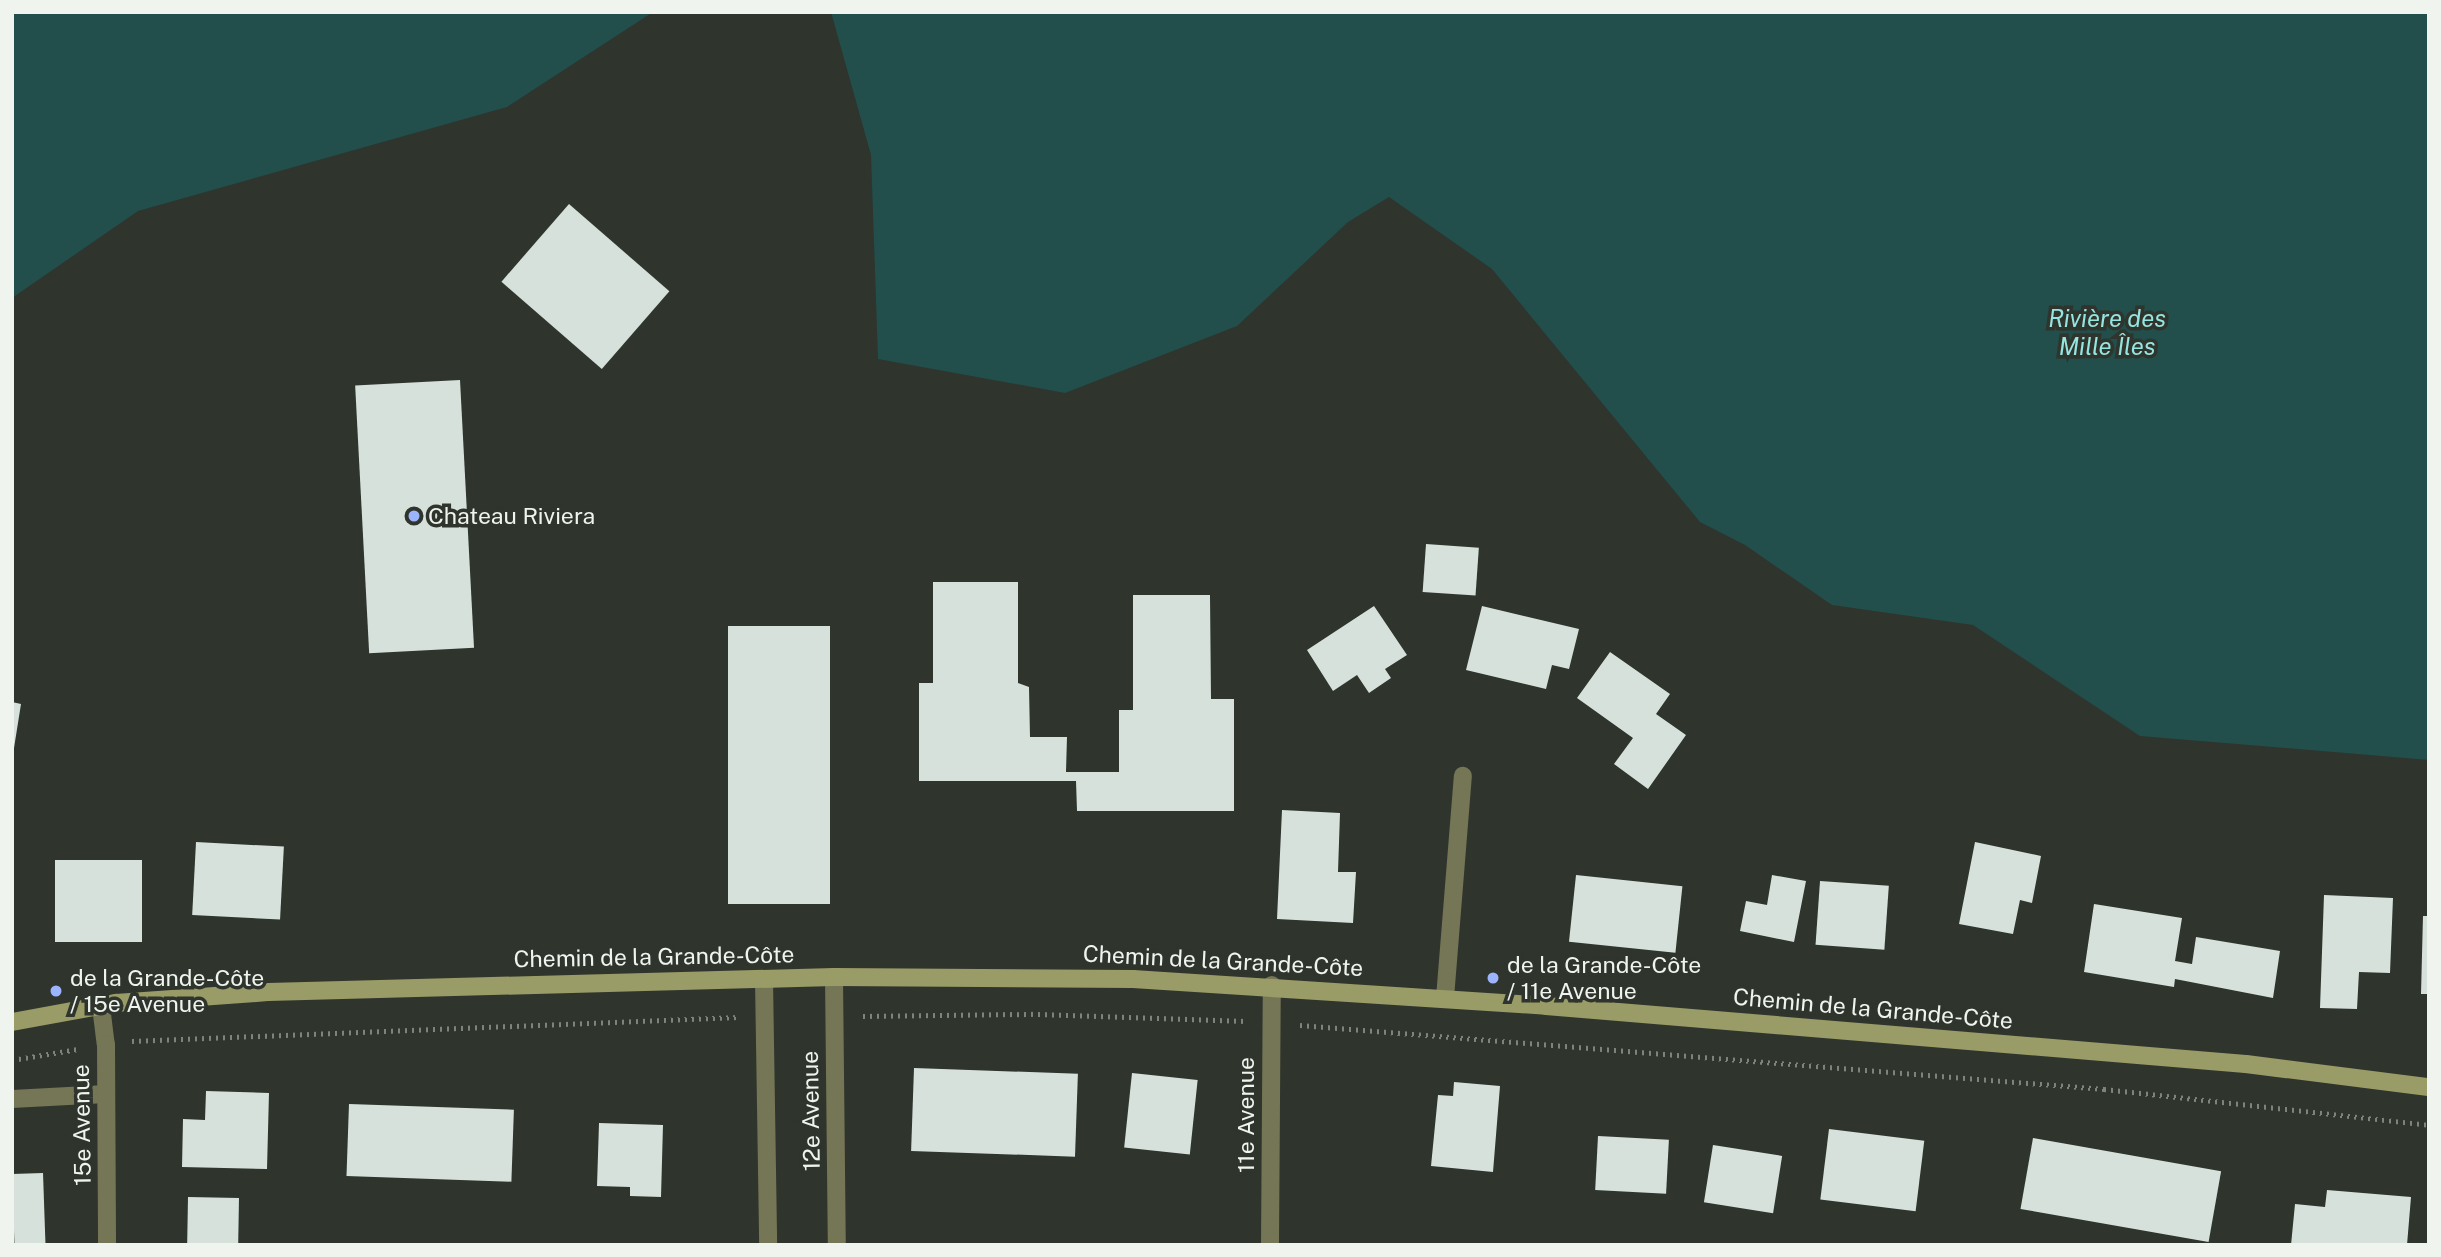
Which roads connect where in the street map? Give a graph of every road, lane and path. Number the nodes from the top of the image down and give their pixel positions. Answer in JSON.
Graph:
{"nodes":[{"id":1,"x":1463,"y":776,"type":"dead end"},
{"id":2,"x":834,"y":977,"type":"junction"},
{"id":3,"x":764,"y":979,"type":"junction"},
{"id":4,"x":1272,"y":985,"type":"junction"},
{"id":5,"x":1445,"y":998,"type":"junction"},
{"id":6,"x":101,"y":1006,"type":"junction"},
{"id":7,"x":764,"y":1017,"type":"junction"},
{"id":8,"x":834,"y":1017,"type":"junction"},
{"id":9,"x":1239,"y":1021,"type":"dead end"},
{"id":10,"x":12,"y":1022,"type":"edge"},
{"id":11,"x":1303,"y":1025,"type":"dead end"},
{"id":12,"x":137,"y":1040,"type":"dead end"},
{"id":13,"x":72,"y":1050,"type":"dead end"},
{"id":14,"x":12,"y":1060,"type":"edge"},
{"id":15,"x":2429,"y":1087,"type":"edge"},
{"id":16,"x":106,"y":1094,"type":"junction"},
{"id":17,"x":12,"y":1099,"type":"edge"},
{"id":18,"x":2429,"y":1125,"type":"edge"},
{"id":19,"x":107,"y":1245,"type":"edge"},
{"id":20,"x":768,"y":1245,"type":"edge"},
{"id":21,"x":837,"y":1245,"type":"edge"},
{"id":22,"x":1270,"y":1245,"type":"edge"}],
"edges":[{"from":1,"to":5,"type":"street"},
{"from":2,"to":3,"type":"main road","name":"Chemin de la Grande-Côte"},
{"from":2,"to":4,"type":"main road","name":"Chemin de la Grande-Côte"},
{"from":2,"to":8,"type":"street","name":"12e Avenue"},
{"from":3,"to":6,"type":"main road","name":"Chemin de la Grande-Côte"},
{"from":3,"to":7,"type":"street","name":"12e Avenue"},
{"from":4,"to":5,"type":"main road","name":"Chemin de la Grande-Côte"},
{"from":4,"to":22,"type":"street","name":"11e Avenue"},
{"from":5,"to":15,"type":"main road","name":"Chemin de la Grande-Côte"},
{"from":6,"to":10,"type":"main road","name":"Chemin de la Grande-Côte"},
{"from":6,"to":16,"type":"street","name":"15e Avenue"},
{"from":7,"to":12,"type":"path"},
{"from":7,"to":20,"type":"street","name":"12e Avenue"},
{"from":8,"to":9,"type":"path"},
{"from":8,"to":21,"type":"street","name":"12e Avenue"},
{"from":11,"to":18,"type":"path"},
{"from":13,"to":14,"type":"path"},
{"from":16,"to":17,"type":"street"},
{"from":16,"to":19,"type":"street","name":"15e Avenue"}]}
